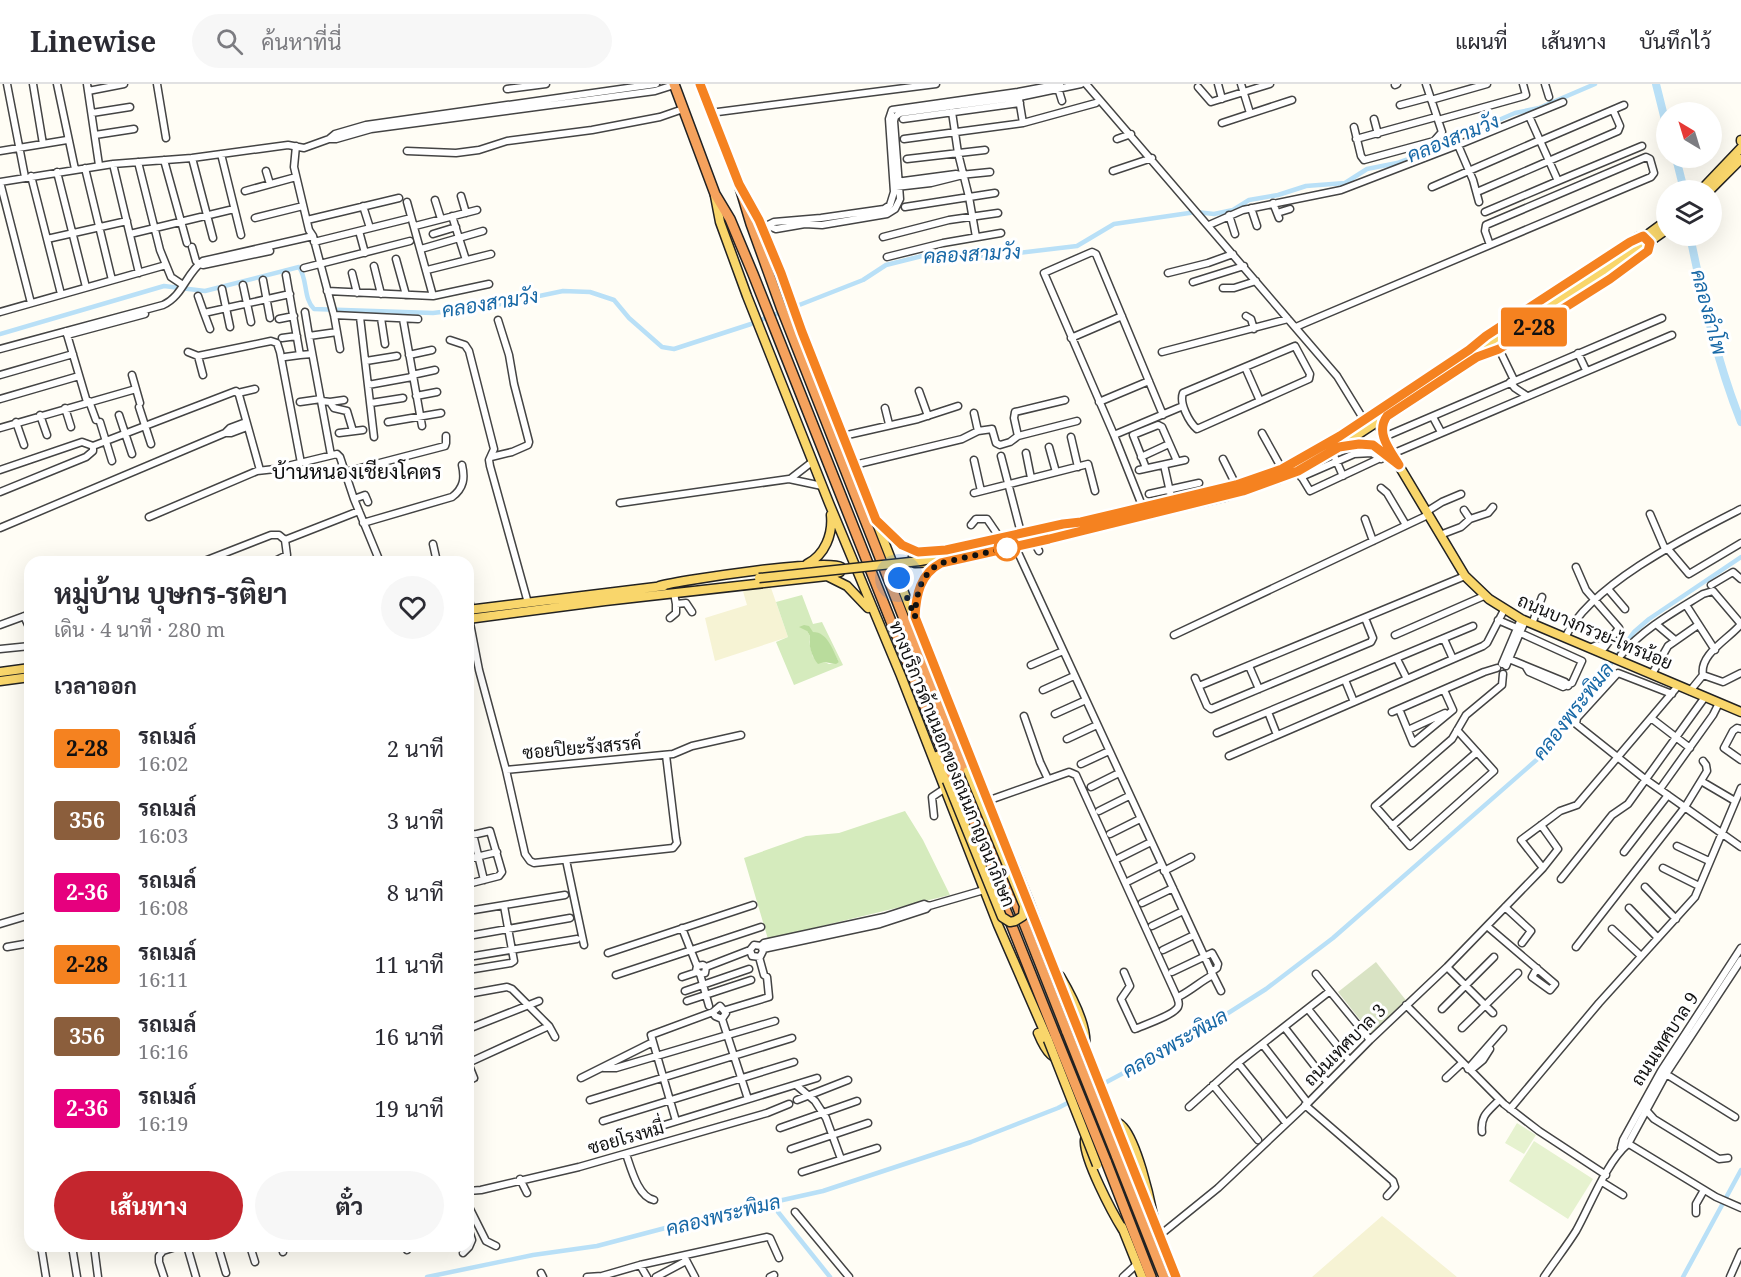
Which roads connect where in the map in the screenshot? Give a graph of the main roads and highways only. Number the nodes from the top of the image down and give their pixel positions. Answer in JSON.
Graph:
{"nodes":[{"id":1,"x":700,"y":84,"type":"edge"},
{"id":2,"x":674,"y":85,"type":"edge"},
{"id":3,"x":1741,"y":147,"type":"edge"},
{"id":4,"x":1741,"y":159,"type":"edge"},
{"id":5,"x":1710,"y":180,"type":"edge"},
{"id":6,"x":1720,"y":180,"type":"edge"},
{"id":7,"x":739,"y":184,"type":"junction"},
{"id":8,"x":715,"y":194,"type":"junction"},
{"id":9,"x":1656,"y":228,"type":"edge"},
{"id":10,"x":1656,"y":237,"type":"edge"},
{"id":11,"x":1537,"y":313,"type":"junction"},
{"id":12,"x":1469,"y":350,"type":"junction"},
{"id":13,"x":1477,"y":357,"type":"junction"},
{"id":14,"x":1405,"y":399,"type":"junction"},
{"id":15,"x":1387,"y":416,"type":"junction"},
{"id":16,"x":1335,"y":449,"type":"junction"},
{"id":17,"x":1387,"y":456,"type":"junction"},
{"id":18,"x":831,"y":508,"type":"junction"},
{"id":19,"x":876,"y":520,"type":"junction"},
{"id":20,"x":1082,"y":526,"type":"junction"},
{"id":21,"x":1012,"y":544,"type":"junction"},
{"id":22,"x":918,"y":552,"type":"junction"},
{"id":23,"x":941,"y":563,"type":"junction"},
{"id":24,"x":805,"y":566,"type":"junction"},
{"id":25,"x":827,"y":576,"type":"junction"},
{"id":26,"x":658,"y":590,"type":"junction"},
{"id":27,"x":474,"y":613,"type":"edge"},
{"id":28,"x":474,"y":613,"type":"edge"},
{"id":29,"x":915,"y":617,"type":"junction"},
{"id":30,"x":878,"y":624,"type":"junction"},
{"id":31,"x":930,"y":659,"type":"junction"},
{"id":32,"x":0,"y":672,"type":"edge"},
{"id":33,"x":24,"y":673,"type":"edge"},
{"id":34,"x":24,"y":674,"type":"edge"},
{"id":35,"x":0,"y":681,"type":"edge"},
{"id":36,"x":1741,"y":712,"type":"edge"},
{"id":37,"x":946,"y":785,"type":"junction"},
{"id":38,"x":1051,"y":962,"type":"junction"},
{"id":39,"x":1023,"y":987,"type":"junction"},
{"id":40,"x":1072,"y":1030,"type":"junction"},
{"id":41,"x":1052,"y":1039,"type":"junction"},
{"id":42,"x":1101,"y":1163,"type":"junction"},
{"id":43,"x":1152,"y":1215,"type":"junction"},
{"id":44,"x":1123,"y":1230,"type":"junction"},
{"id":45,"x":1142,"y":1277,"type":"edge"},
{"id":46,"x":1151,"y":1277,"type":"edge"},
{"id":47,"x":1164,"y":1277,"type":"edge"},
{"id":48,"x":1176,"y":1277,"type":"edge"}],
"edges":[{"from":1,"to":7,"type":"highway"},
{"from":2,"to":8,"type":"highway"},
{"from":3,"to":5,"type":"main road"},
{"from":4,"to":6,"type":"main road"},
{"from":7,"to":19,"type":"main road"},
{"from":7,"to":40,"type":"highway"},
{"from":8,"to":18,"type":"main road","name":"ทางบริการด้านนอกของถนนกาญจนาภิเษก"},
{"from":8,"to":41,"type":"highway"},
{"from":9,"to":11,"type":"main road","bridge":true},
{"from":10,"to":11,"type":"main road","bridge":true},
{"from":11,"to":12,"type":"main road"},
{"from":11,"to":13,"type":"main road"},
{"from":12,"to":13,"type":"main road"},
{"from":12,"to":14,"type":"main road"},
{"from":13,"to":14,"type":"main road"},
{"from":14,"to":15,"type":"main road","name":"ถนนบางกรวย-ไทรน้อย"},
{"from":14,"to":20,"type":"main road"},
{"from":15,"to":16,"type":"main road","name":"ถนนบางกรวย-ไทรน้อย"},
{"from":15,"to":17,"type":"main road","name":"ถนนบางกรวย-ไทรน้อย"},
{"from":16,"to":17,"type":"main road","name":"ถนนบางกรวย-ไทรน้อย"},
{"from":16,"to":20,"type":"main road","name":"ถนนบางกรวย-ไทรน้อย"},
{"from":17,"to":36,"type":"main road","name":"ถนนบางกรวย-ไทรน้อย"},
{"from":18,"to":24,"type":"main road"},
{"from":18,"to":30,"type":"main road","name":"ทางบริการด้านนอกของถนนกาญจนาภิเษก"},
{"from":19,"to":22,"type":"main road"},
{"from":19,"to":29,"type":"main road"},
{"from":20,"to":21,"type":"main road"},
{"from":20,"to":21,"type":"main road"},
{"from":20,"to":22,"type":"main road"},
{"from":21,"to":23,"type":"main road"},
{"from":21,"to":26,"type":"main road","bridge":true},
{"from":22,"to":23,"type":"main road"},
{"from":23,"to":29,"type":"main road"},
{"from":24,"to":25,"type":"main road"},
{"from":24,"to":26,"type":"main road"},
{"from":25,"to":26,"type":"main road"},
{"from":25,"to":30,"type":"main road"},
{"from":26,"to":27,"type":"main road"},
{"from":26,"to":28,"type":"main road"},
{"from":29,"to":31,"type":"main road"},
{"from":30,"to":37,"type":"main road","name":"ทางบริการด้านนอกของถนนกาญจนาภิเษก"},
{"from":31,"to":37,"type":"main road","bridge":true},
{"from":31,"to":38,"type":"main road"},
{"from":32,"to":33,"type":"main road"},
{"from":34,"to":35,"type":"main road"},
{"from":37,"to":39,"type":"main road","name":"ทางบริการด้านนอกของถนนกาญจนาภิเษก"},
{"from":38,"to":39,"type":"main road"},
{"from":38,"to":40,"type":"main road"},
{"from":39,"to":41,"type":"main road","name":"ทางบริการด้านนอกของถนนกาญจนาภิเษก"},
{"from":40,"to":43,"type":"main road","bridge":true},
{"from":40,"to":47,"type":"highway","bridge":true},
{"from":41,"to":42,"type":"highway","bridge":true},
{"from":42,"to":44,"type":"main road"},
{"from":42,"to":46,"type":"highway"},
{"from":43,"to":44,"type":"main road"},
{"from":43,"to":48,"type":"main road"},
{"from":44,"to":45,"type":"main road"}]}
